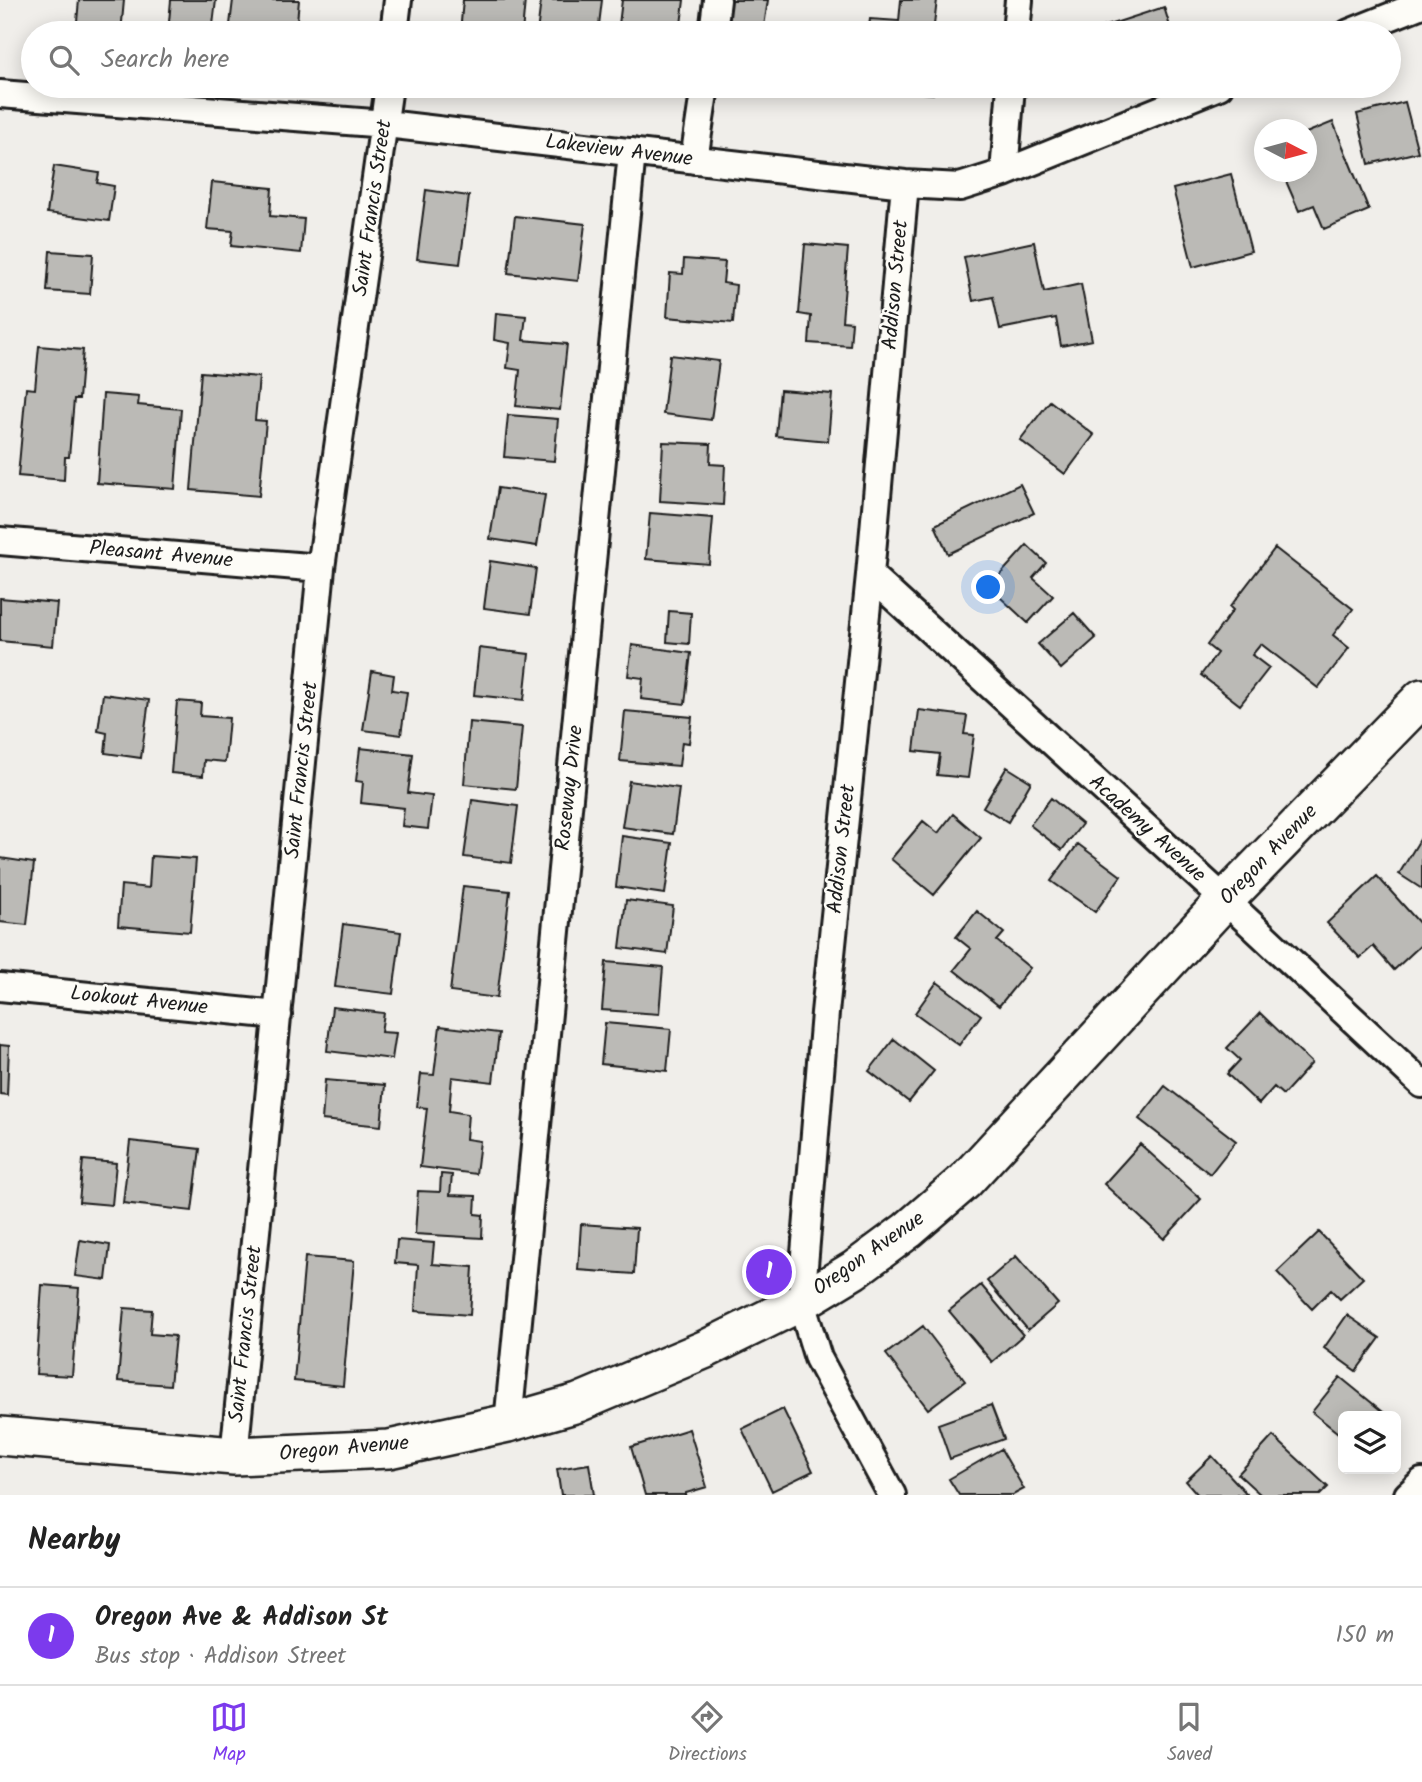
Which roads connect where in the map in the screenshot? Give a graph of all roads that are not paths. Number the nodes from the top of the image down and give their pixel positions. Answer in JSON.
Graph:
{"nodes":[{"id":1,"x":398,"y":0,"type":"edge"},
{"id":2,"x":718,"y":0,"type":"edge"},
{"id":3,"x":1019,"y":0,"type":"edge"},
{"id":4,"x":1422,"y":4,"type":"edge"},
{"id":5,"x":395,"y":21,"type":"edge"},
{"id":6,"x":715,"y":21,"type":"edge"},
{"id":7,"x":1017,"y":21,"type":"edge"},
{"id":8,"x":1379,"y":21,"type":"edge"},
{"id":9,"x":0,"y":94,"type":"edge"},
{"id":10,"x":21,"y":96,"type":"edge"},
{"id":11,"x":51,"y":98,"type":"edge"},
{"id":12,"x":388,"y":98,"type":"edge"},
{"id":13,"x":703,"y":98,"type":"edge"},
{"id":14,"x":1010,"y":98,"type":"edge"},
{"id":15,"x":1189,"y":98,"type":"edge"},
{"id":16,"x":386,"y":124,"type":"junction"},
{"id":17,"x":632,"y":152,"type":"junction"},
{"id":18,"x":694,"y":160,"type":"junction"},
{"id":19,"x":1004,"y":173,"type":"junction"},
{"id":20,"x":905,"y":184,"type":"junction"},
{"id":21,"x":0,"y":541,"type":"edge"},
{"id":22,"x":321,"y":568,"type":"junction"},
{"id":23,"x":870,"y":575,"type":"junction"},
{"id":24,"x":1422,"y":698,"type":"edge"},
{"id":25,"x":1225,"y":900,"type":"junction"},
{"id":26,"x":0,"y":987,"type":"edge"},
{"id":27,"x":278,"y":1015,"type":"junction"},
{"id":28,"x":1422,"y":1084,"type":"edge"},
{"id":29,"x":801,"y":1302,"type":"junction"},
{"id":30,"x":508,"y":1423,"type":"junction"},
{"id":31,"x":0,"y":1436,"type":"edge"},
{"id":32,"x":234,"y":1456,"type":"junction"},
{"id":33,"x":1422,"y":1482,"type":"edge"},
{"id":34,"x":892,"y":1495,"type":"edge"},
{"id":35,"x":1408,"y":1495,"type":"edge"}],
"edges":[{"from":1,"to":5,"type":"street"},
{"from":2,"to":6,"type":"street"},
{"from":3,"to":7,"type":"street"},
{"from":4,"to":8,"type":"street"},
{"from":9,"to":10,"type":"street","name":"Lakeview Avenue"},
{"from":11,"to":16,"type":"street","name":"Lakeview Avenue"},
{"from":12,"to":16,"type":"street","name":"Saint Francis Street"},
{"from":13,"to":18,"type":"street"},
{"from":14,"to":19,"type":"street"},
{"from":15,"to":19,"type":"street","name":"Lakeview Avenue"},
{"from":16,"to":17,"type":"street","name":"Lakeview Avenue"},
{"from":16,"to":22,"type":"street","name":"Saint Francis Street"},
{"from":17,"to":18,"type":"street","name":"Lakeview Avenue"},
{"from":17,"to":30,"type":"street","name":"Roseway Drive"},
{"from":18,"to":20,"type":"street","name":"Lakeview Avenue"},
{"from":19,"to":20,"type":"street","name":"Lakeview Avenue"},
{"from":20,"to":23,"type":"street","name":"Addison Street"},
{"from":21,"to":22,"type":"street","name":"Pleasant Avenue"},
{"from":22,"to":27,"type":"street","name":"Saint Francis Street"},
{"from":23,"to":25,"type":"street","name":"Academy Avenue"},
{"from":23,"to":29,"type":"street","name":"Addison Street"},
{"from":24,"to":25,"type":"main road","name":"Oregon Avenue"},
{"from":25,"to":28,"type":"street","name":"Academy Avenue"},
{"from":25,"to":29,"type":"main road","name":"Oregon Avenue"},
{"from":26,"to":27,"type":"street","name":"Lookout Avenue"},
{"from":27,"to":32,"type":"street","name":"Saint Francis Street"},
{"from":29,"to":30,"type":"main road","name":"Oregon Avenue"},
{"from":29,"to":34,"type":"street","name":"Addison Street"},
{"from":30,"to":32,"type":"main road","name":"Oregon Avenue"},
{"from":31,"to":32,"type":"main road","name":"Oregon Avenue"},
{"from":33,"to":35,"type":"street"}]}
